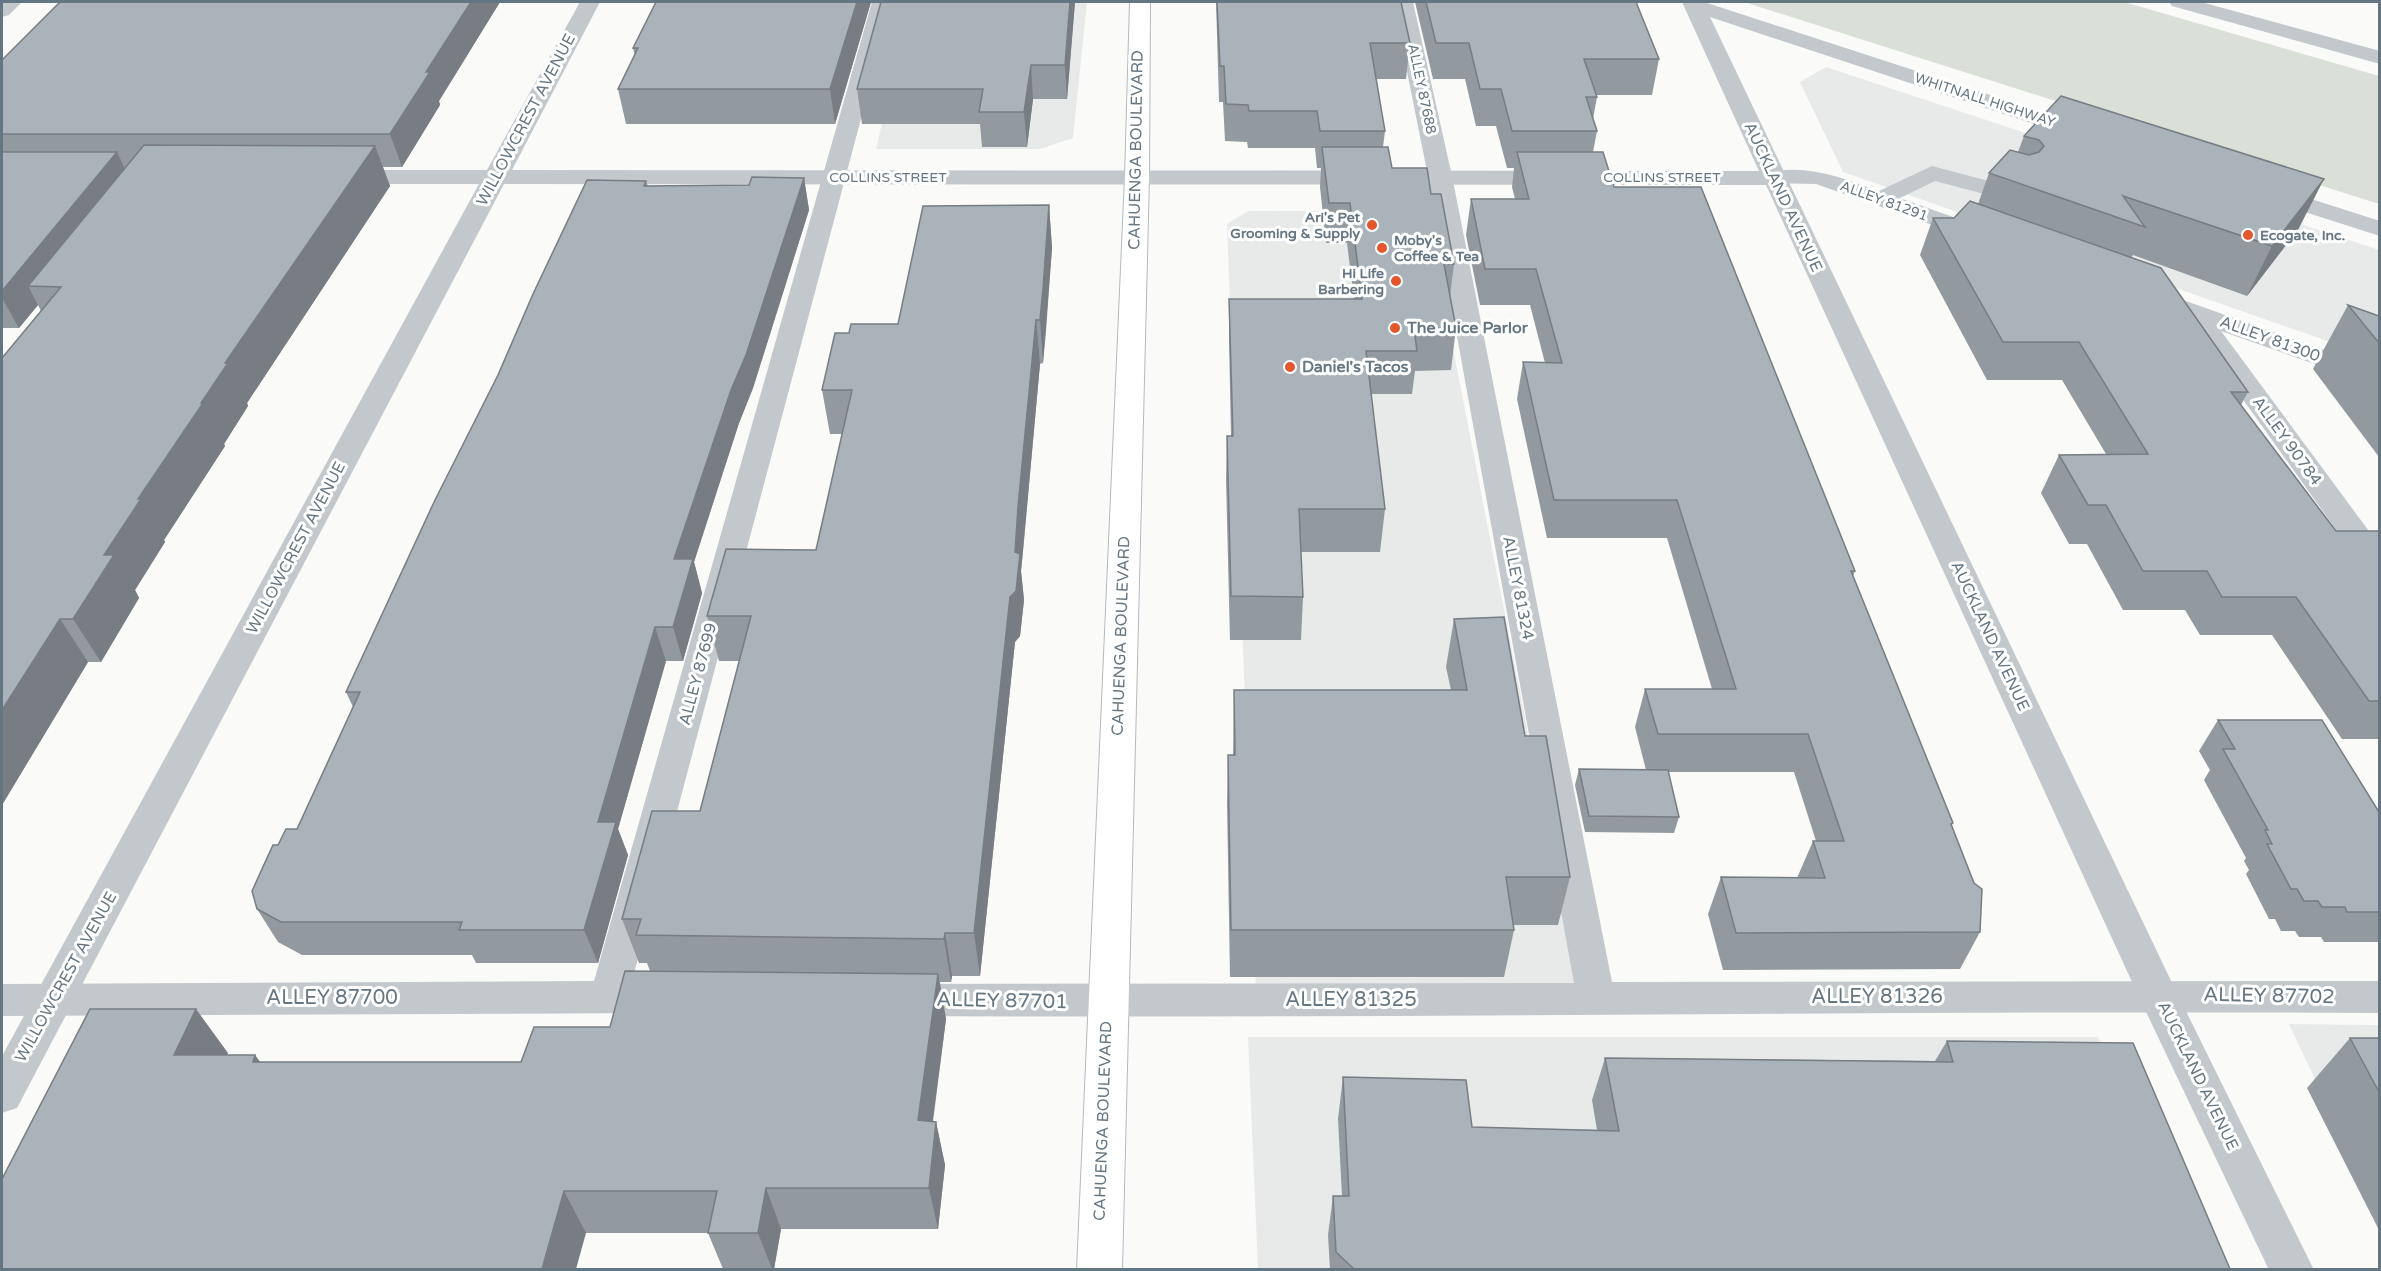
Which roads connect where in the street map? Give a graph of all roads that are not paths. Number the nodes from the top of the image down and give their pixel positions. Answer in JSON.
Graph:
{"nodes":[{"id":1,"x":12,"y":2,"type":"edge"},
{"id":2,"x":590,"y":2,"type":"edge"},
{"id":3,"x":882,"y":2,"type":"edge"},
{"id":4,"x":1140,"y":2,"type":"edge"},
{"id":5,"x":1403,"y":2,"type":"edge"},
{"id":6,"x":2179,"y":2,"type":"edge"},
{"id":7,"x":1693,"y":4,"type":"edge"},
{"id":8,"x":2,"y":12,"type":"edge"},
{"id":9,"x":2379,"y":58,"type":"edge"},
{"id":10,"x":2110,"y":141,"type":"edge"},
{"id":11,"x":1440,"y":176,"type":"junction"},
{"id":12,"x":319,"y":177,"type":"edge"},
{"id":13,"x":495,"y":177,"type":"junction"},
{"id":14,"x":836,"y":177,"type":"junction"},
{"id":15,"x":1137,"y":177,"type":"junction"},
{"id":16,"x":1774,"y":178,"type":"junction"},
{"id":17,"x":2245,"y":185,"type":"edge"},
{"id":18,"x":2011,"y":194,"type":"edge"},
{"id":19,"x":1881,"y":199,"type":"junction"},
{"id":20,"x":2379,"y":229,"type":"edge"},
{"id":21,"x":1993,"y":240,"type":"edge"},
{"id":22,"x":2128,"y":288,"type":"edge"},
{"id":23,"x":2195,"y":313,"type":"junction"},
{"id":24,"x":2379,"y":379,"type":"edge"},
{"id":25,"x":2379,"y":569,"type":"edge"},
{"id":26,"x":2158,"y":995,"type":"junction"},
{"id":27,"x":609,"y":997,"type":"junction"},
{"id":28,"x":2379,"y":997,"type":"edge"},
{"id":29,"x":692,"y":998,"type":"edge"},
{"id":30,"x":869,"y":999,"type":"edge"},
{"id":31,"x":1596,"y":999,"type":"junction"},
{"id":32,"x":2,"y":1000,"type":"edge"},
{"id":33,"x":55,"y":1000,"type":"junction"},
{"id":34,"x":1107,"y":1002,"type":"junction"},
{"id":35,"x":2,"y":1095,"type":"edge"},
{"id":36,"x":1099,"y":1269,"type":"edge"},
{"id":37,"x":2292,"y":1269,"type":"edge"}],
"edges":[{"from":1,"to":8,"type":"street"},
{"from":2,"to":13,"type":"street","name":"WILLOWCREST AVENUE"},
{"from":3,"to":14,"type":"lane","name":"ALLEY 87699"},
{"from":4,"to":15,"type":"main road","name":"CAHUENGA BOULEVARD"},
{"from":5,"to":11,"type":"lane","name":"ALLEY 87688"},
{"from":6,"to":9,"type":"street"},
{"from":7,"to":10,"type":"street","name":"WHITNALL HIGHWAY"},
{"from":7,"to":16,"type":"street","name":"AUCKLAND AVENUE"},
{"from":11,"to":15,"type":"street","name":"COLLINS STREET"},
{"from":11,"to":16,"type":"street","name":"COLLINS STREET"},
{"from":11,"to":31,"type":"lane","name":"ALLEY 81324"},
{"from":12,"to":13,"type":"street","name":"COLLINS STREET"},
{"from":13,"to":14,"type":"street","name":"COLLINS STREET"},
{"from":13,"to":33,"type":"street","name":"WILLOWCREST AVENUE"},
{"from":14,"to":15,"type":"street","name":"COLLINS STREET"},
{"from":14,"to":27,"type":"lane","name":"ALLEY 87699"},
{"from":15,"to":34,"type":"main road","name":"CAHUENGA BOULEVARD"},
{"from":16,"to":19,"type":"lane","name":"ALLEY 81291"},
{"from":16,"to":26,"type":"street","name":"AUCKLAND AVENUE"},
{"from":17,"to":20,"type":"street"},
{"from":18,"to":19,"type":"lane"},
{"from":19,"to":21,"type":"lane","name":"ALLEY 81291"},
{"from":22,"to":23,"type":"lane"},
{"from":23,"to":24,"type":"lane","name":"ALLEY 81300"},
{"from":23,"to":25,"type":"lane","name":"ALLEY 90784"},
{"from":26,"to":28,"type":"lane","name":"ALLEY 87702"},
{"from":26,"to":31,"type":"lane","name":"ALLEY 81326"},
{"from":26,"to":37,"type":"street","name":"AUCKLAND AVENUE"},
{"from":27,"to":29,"type":"lane"},
{"from":27,"to":33,"type":"lane","name":"ALLEY 87700"},
{"from":30,"to":34,"type":"lane","name":"ALLEY 87701"},
{"from":31,"to":34,"type":"lane","name":"ALLEY 81325"},
{"from":32,"to":33,"type":"lane","name":"ALLEY 87700"},
{"from":33,"to":35,"type":"street","name":"WILLOWCREST AVENUE"},
{"from":34,"to":36,"type":"main road","name":"CAHUENGA BOULEVARD"}]}
